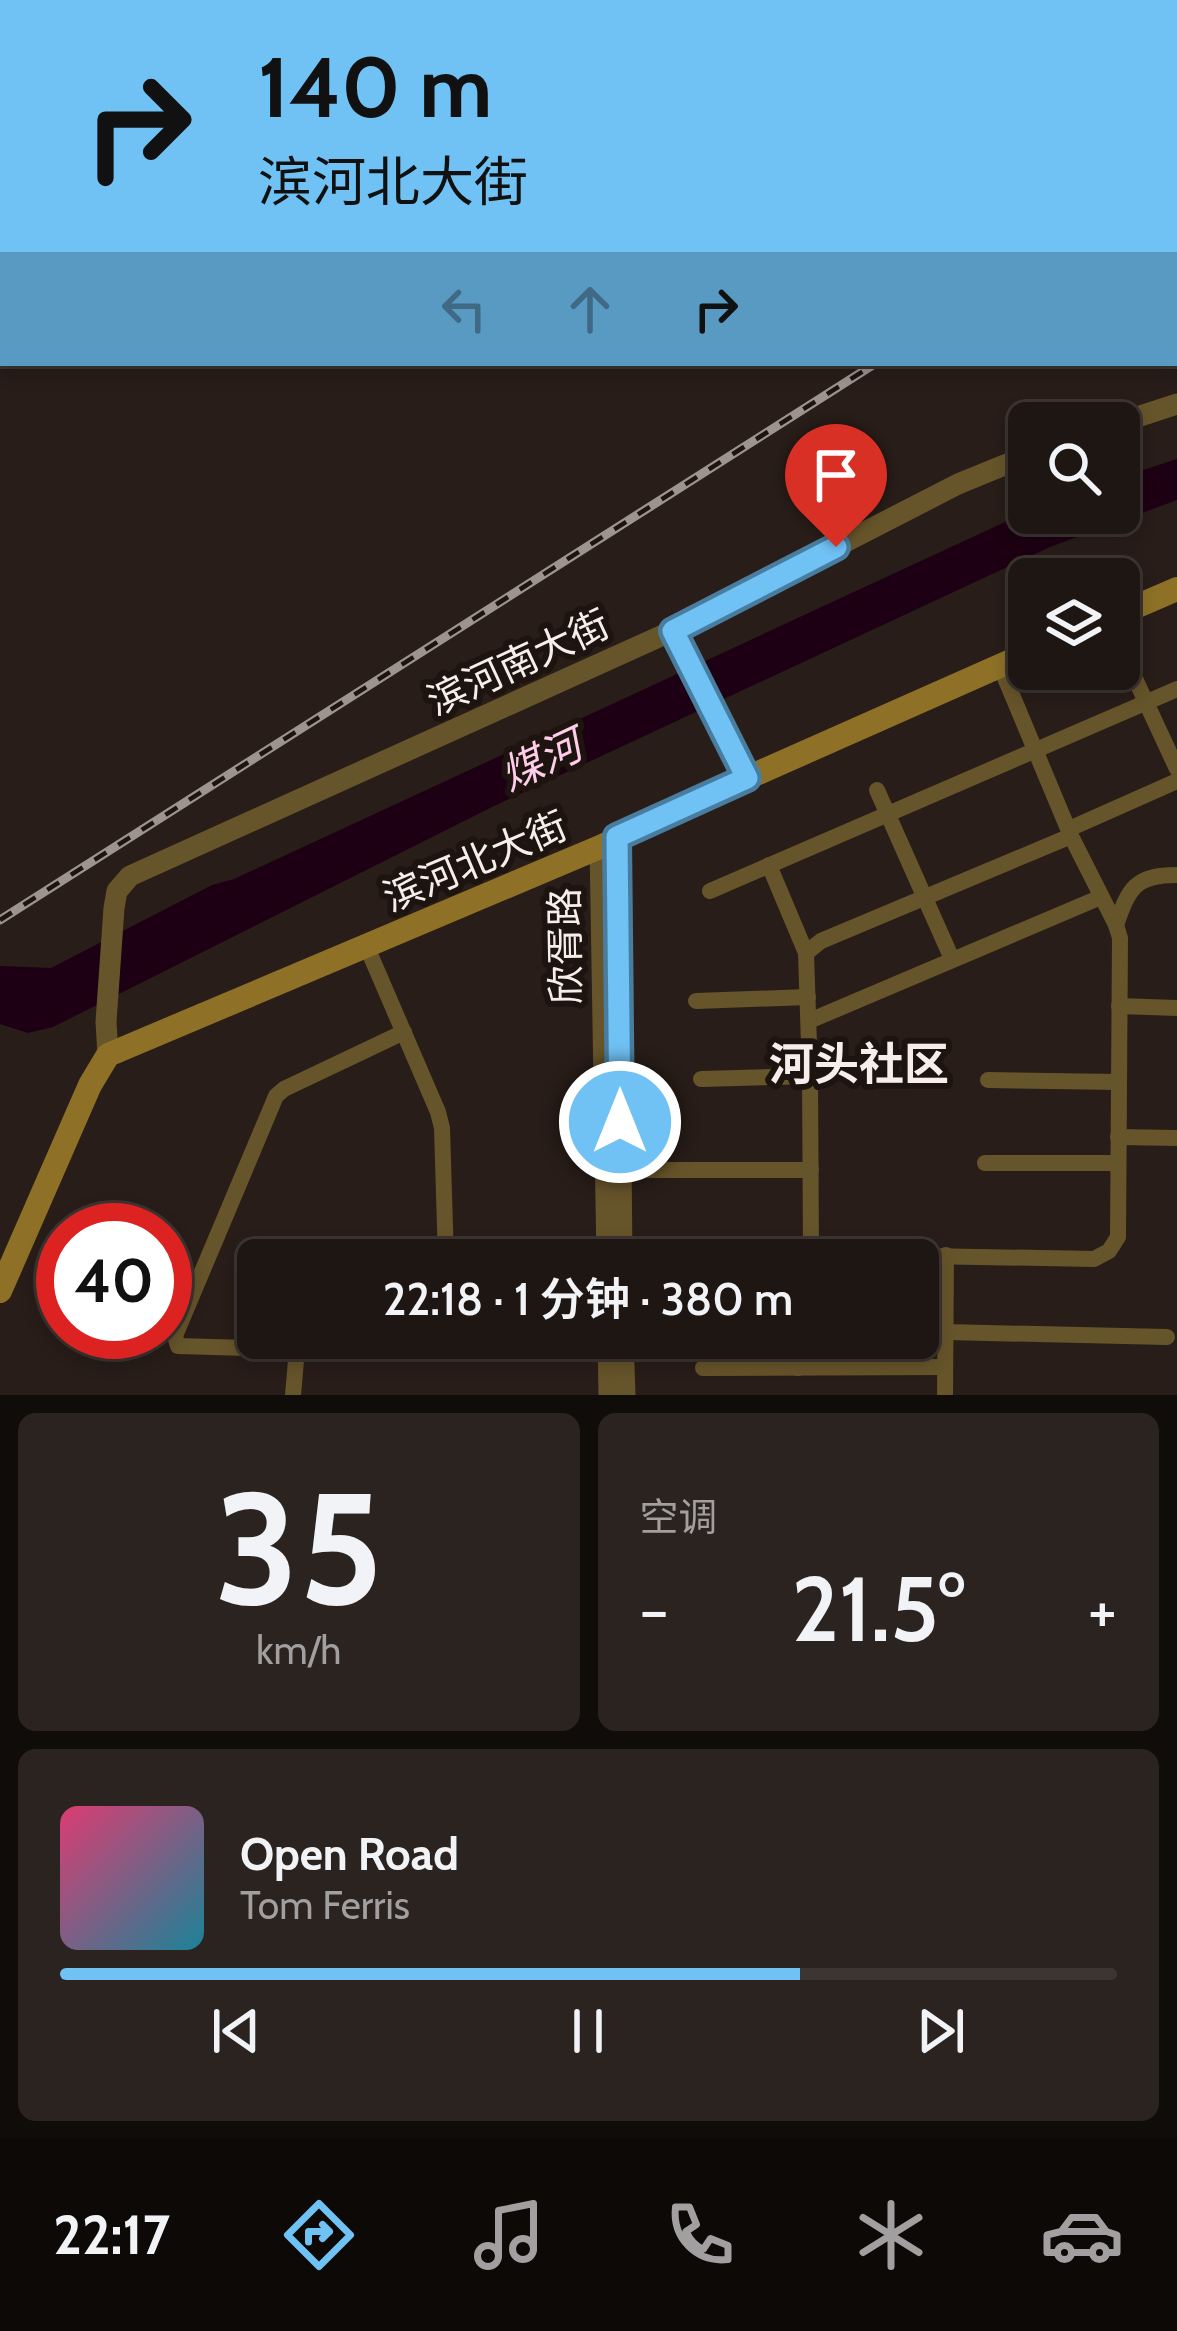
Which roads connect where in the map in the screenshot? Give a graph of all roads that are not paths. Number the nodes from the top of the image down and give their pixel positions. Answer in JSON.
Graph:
{"nodes":[{"id":1,"x":1177,"y":404,"type":"edge"},
{"id":2,"x":1140,"y":416,"type":"edge"},
{"id":3,"x":1008,"y":463,"type":"edge"},
{"id":4,"x":1177,"y":589,"type":"edge"},
{"id":5,"x":1140,"y":605,"type":"edge"},
{"id":6,"x":673,"y":631,"type":"junction"},
{"id":7,"x":1008,"y":662,"type":"edge"},
{"id":8,"x":1000,"y":666,"type":"junction"},
{"id":9,"x":1177,"y":689,"type":"edge"},
{"id":10,"x":1140,"y":690,"type":"edge"},
{"id":11,"x":1146,"y":703,"type":"junction"},
{"id":12,"x":1035,"y":750,"type":"junction"},
{"id":13,"x":1177,"y":769,"type":"edge"},
{"id":14,"x":747,"y":778,"type":"junction"},
{"id":15,"x":1177,"y":781,"type":"edge"},
{"id":16,"x":878,"y":790,"type":"dead end"},
{"id":17,"x":888,"y":814,"type":"junction"},
{"id":18,"x":1070,"y":832,"type":"junction"},
{"id":19,"x":609,"y":842,"type":"junction"},
{"id":20,"x":769,"y":865,"type":"junction"},
{"id":21,"x":1177,"y":875,"type":"edge"},
{"id":22,"x":710,"y":891,"type":"dead end"},
{"id":23,"x":925,"y":897,"type":"junction"},
{"id":24,"x":1101,"y":897,"type":"junction"},
{"id":25,"x":1116,"y":925,"type":"junction"},
{"id":26,"x":366,"y":945,"type":"junction"},
{"id":27,"x":806,"y":953,"type":"junction"},
{"id":28,"x":952,"y":959,"type":"junction"},
{"id":29,"x":808,"y":998,"type":"junction"},
{"id":30,"x":696,"y":1001,"type":"dead end"},
{"id":31,"x":1119,"y":1006,"type":"junction"},
{"id":32,"x":1177,"y":1008,"type":"edge"},
{"id":33,"x":809,"y":1021,"type":"junction"},
{"id":34,"x":404,"y":1032,"type":"junction"},
{"id":35,"x":108,"y":1055,"type":"junction"},
{"id":36,"x":810,"y":1076,"type":"junction"},
{"id":37,"x":701,"y":1079,"type":"dead end"},
{"id":38,"x":988,"y":1080,"type":"dead end"},
{"id":39,"x":1119,"y":1082,"type":"junction"},
{"id":40,"x":1118,"y":1137,"type":"junction"},
{"id":41,"x":1177,"y":1138,"type":"edge"},
{"id":42,"x":985,"y":1163,"type":"dead end"},
{"id":43,"x":1118,"y":1163,"type":"junction"},
{"id":44,"x":620,"y":1170,"type":"junction"},
{"id":45,"x":811,"y":1170,"type":"junction"},
{"id":46,"x":445,"y":1239,"type":"edge"},
{"id":47,"x":607,"y":1239,"type":"edge"},
{"id":48,"x":622,"y":1239,"type":"edge"},
{"id":49,"x":808,"y":1239,"type":"edge"},
{"id":50,"x":939,"y":1255,"type":"edge"},
{"id":51,"x":946,"y":1255,"type":"junction"},
{"id":52,"x":0,"y":1291,"type":"edge"},
{"id":53,"x":945,"y":1333,"type":"junction"},
{"id":54,"x":1166,"y":1337,"type":"dead end"},
{"id":55,"x":237,"y":1347,"type":"edge"},
{"id":56,"x":296,"y":1359,"type":"edge"},
{"id":57,"x":608,"y":1359,"type":"edge"},
{"id":58,"x":624,"y":1359,"type":"edge"},
{"id":59,"x":798,"y":1359,"type":"edge"},
{"id":60,"x":945,"y":1367,"type":"junction"},
{"id":61,"x":703,"y":1368,"type":"dead end"},
{"id":62,"x":798,"y":1368,"type":"junction"},
{"id":63,"x":293,"y":1395,"type":"edge"},
{"id":64,"x":609,"y":1395,"type":"edge"},
{"id":65,"x":625,"y":1395,"type":"edge"},
{"id":66,"x":945,"y":1395,"type":"edge"}],
"edges":[{"from":1,"to":2,"type":"street"},
{"from":3,"to":6,"type":"street","name":"滨河南大街"},
{"from":4,"to":5,"type":"main road"},
{"from":6,"to":14,"type":"street"},
{"from":6,"to":35,"type":"street","name":"滨河南大街"},
{"from":7,"to":8,"type":"main road","name":"滨河北大街"},
{"from":8,"to":12,"type":"street"},
{"from":8,"to":14,"type":"main road","name":"滨河北大街"},
{"from":9,"to":11,"type":"street"},
{"from":10,"to":11,"type":"street"},
{"from":11,"to":12,"type":"street"},
{"from":11,"to":13,"type":"street"},
{"from":12,"to":17,"type":"street"},
{"from":12,"to":18,"type":"street"},
{"from":14,"to":19,"type":"main road","name":"滨河北大街"},
{"from":15,"to":18,"type":"street"},
{"from":16,"to":17,"type":"street"},
{"from":17,"to":20,"type":"street"},
{"from":17,"to":23,"type":"street"},
{"from":18,"to":23,"type":"street"},
{"from":18,"to":24,"type":"street"},
{"from":19,"to":26,"type":"main road","name":"滨河北大街"},
{"from":19,"to":44,"type":"street","name":"欣胥路"},
{"from":19,"to":47,"type":"street","name":"欣胥路"},
{"from":20,"to":22,"type":"street"},
{"from":20,"to":27,"type":"street"},
{"from":21,"to":25,"type":"street"},
{"from":23,"to":27,"type":"street"},
{"from":23,"to":28,"type":"street"},
{"from":24,"to":25,"type":"street"},
{"from":24,"to":28,"type":"street"},
{"from":25,"to":31,"type":"street"},
{"from":26,"to":34,"type":"street"},
{"from":26,"to":35,"type":"main road","name":"滨河北大街"},
{"from":27,"to":29,"type":"street"},
{"from":28,"to":33,"type":"street"},
{"from":29,"to":30,"type":"street"},
{"from":29,"to":33,"type":"street"},
{"from":31,"to":32,"type":"street"},
{"from":31,"to":39,"type":"street"},
{"from":33,"to":36,"type":"street"},
{"from":34,"to":46,"type":"street"},
{"from":34,"to":55,"type":"street"},
{"from":35,"to":52,"type":"main road"},
{"from":36,"to":37,"type":"street"},
{"from":36,"to":45,"type":"street"},
{"from":38,"to":39,"type":"street"},
{"from":39,"to":40,"type":"street"},
{"from":40,"to":41,"type":"street"},
{"from":40,"to":43,"type":"street"},
{"from":42,"to":43,"type":"street"},
{"from":43,"to":51,"type":"street"},
{"from":44,"to":45,"type":"street"},
{"from":44,"to":48,"type":"street","name":"欣胥路"},
{"from":45,"to":49,"type":"street"},
{"from":50,"to":51,"type":"street"},
{"from":51,"to":53,"type":"street"},
{"from":53,"to":54,"type":"street"},
{"from":53,"to":60,"type":"street"},
{"from":56,"to":63,"type":"street"},
{"from":57,"to":64,"type":"street"},
{"from":58,"to":65,"type":"street"},
{"from":59,"to":62,"type":"street"},
{"from":60,"to":62,"type":"street"},
{"from":60,"to":66,"type":"street"},
{"from":61,"to":62,"type":"street"}]}
